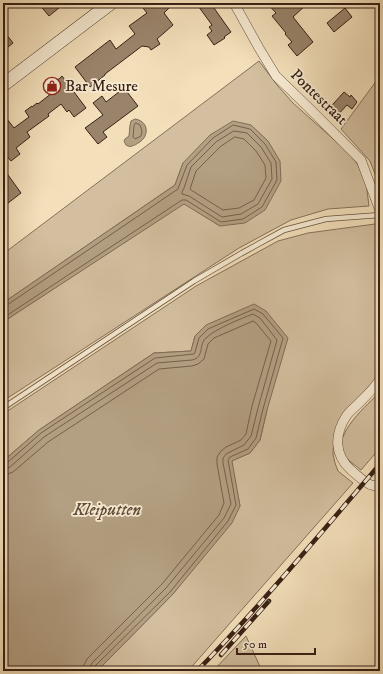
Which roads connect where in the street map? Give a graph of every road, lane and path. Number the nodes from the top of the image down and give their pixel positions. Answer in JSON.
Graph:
{"nodes":[{"id":1,"x":111,"y":3,"type":"edge"},
{"id":2,"x":234,"y":3,"type":"edge"},
{"id":3,"x":3,"y":85,"type":"edge"},
{"id":4,"x":380,"y":211,"type":"edge"},
{"id":5,"x":380,"y":215,"type":"edge"},
{"id":6,"x":380,"y":379,"type":"edge"},
{"id":7,"x":3,"y":408,"type":"edge"},
{"id":8,"x":380,"y":486,"type":"edge"}],
"edges":[{"from":1,"to":3,"type":"street"},
{"from":2,"to":4,"type":"street","name":"Pontestraat"},
{"from":5,"to":7,"type":"lane"},
{"from":6,"to":8,"type":"street"}]}
